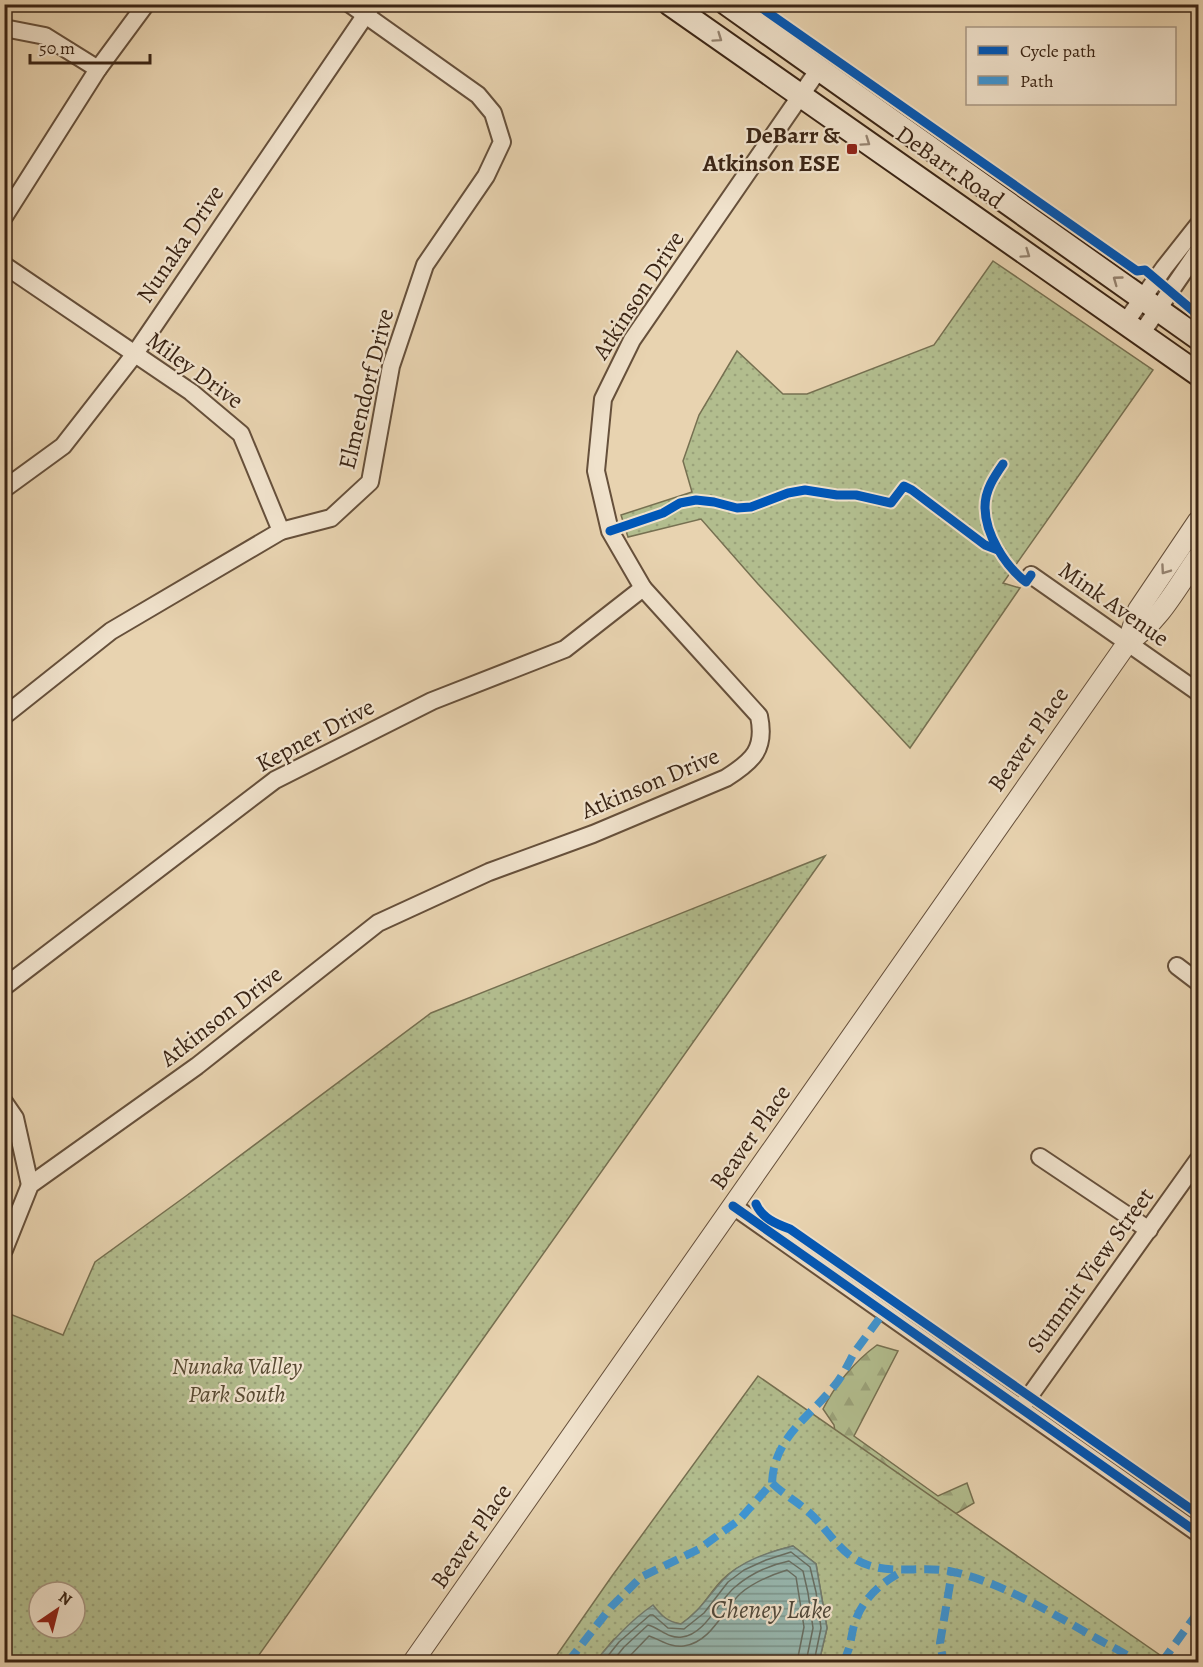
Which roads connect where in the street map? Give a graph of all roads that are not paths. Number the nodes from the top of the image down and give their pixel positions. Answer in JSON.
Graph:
{"nodes":[{"id":1,"x":146,"y":4,"type":"edge"},
{"id":2,"x":350,"y":4,"type":"edge"},
{"id":3,"x":670,"y":4,"type":"edge"},
{"id":4,"x":727,"y":4,"type":"edge"},
{"id":5,"x":369,"y":9,"type":"edge"},
{"id":6,"x":4,"y":28,"type":"edge"},
{"id":7,"x":98,"y":69,"type":"junction"},
{"id":8,"x":819,"y":69,"type":"junction"},
{"id":9,"x":801,"y":96,"type":"junction"},
{"id":10,"x":4,"y":217,"type":"edge"},
{"id":11,"x":1198,"y":225,"type":"edge"},
{"id":12,"x":1198,"y":251,"type":"edge"},
{"id":13,"x":4,"y":265,"type":"edge"},
{"id":14,"x":1150,"y":304,"type":"junction"},
{"id":15,"x":1133,"y":328,"type":"junction"},
{"id":16,"x":1198,"y":338,"type":"edge"},
{"id":17,"x":134,"y":355,"type":"junction"},
{"id":18,"x":1198,"y":374,"type":"edge"},
{"id":19,"x":4,"y":489,"type":"edge"},
{"id":20,"x":1198,"y":521,"type":"edge"},
{"id":21,"x":281,"y":531,"type":"junction"},
{"id":22,"x":1198,"y":557,"type":"edge"},
{"id":23,"x":1031,"y":575,"type":"dead end"},
{"id":24,"x":643,"y":588,"type":"junction"},
{"id":25,"x":1128,"y":642,"type":"junction"},
{"id":26,"x":1198,"y":692,"type":"edge"},
{"id":27,"x":4,"y":716,"type":"edge"},
{"id":28,"x":1177,"y":966,"type":"dead end"},
{"id":29,"x":1198,"y":982,"type":"edge"},
{"id":30,"x":4,"y":987,"type":"edge"},
{"id":31,"x":4,"y":1102,"type":"edge"},
{"id":32,"x":1040,"y":1157,"type":"dead end"},
{"id":33,"x":1198,"y":1160,"type":"edge"},
{"id":34,"x":30,"y":1185,"type":"junction"},
{"id":35,"x":733,"y":1206,"type":"junction"},
{"id":36,"x":1149,"y":1230,"type":"junction"},
{"id":37,"x":4,"y":1250,"type":"edge"},
{"id":38,"x":1021,"y":1408,"type":"junction"},
{"id":39,"x":1198,"y":1533,"type":"edge"},
{"id":40,"x":413,"y":1662,"type":"edge"}],
"edges":[{"from":1,"to":7,"type":"street"},
{"from":2,"to":5,"type":"street"},
{"from":3,"to":9,"type":"main road","name":"DeBarr Road","one_way":true},
{"from":4,"to":8,"type":"main road","name":"DeBarr Road"},
{"from":5,"to":17,"type":"street","name":"Nunaka Drive"},
{"from":5,"to":21,"type":"street","name":"Elmendorf Drive"},
{"from":6,"to":7,"type":"street"},
{"from":7,"to":10,"type":"street"},
{"from":8,"to":9,"type":"street","name":"Atkinson Drive"},
{"from":14,"to":8,"type":"main road","name":"DeBarr Road","one_way":true},
{"from":9,"to":15,"type":"main road","name":"DeBarr Road","one_way":true},
{"from":9,"to":24,"type":"street","name":"Atkinson Drive"},
{"from":11,"to":14,"type":"street"},
{"from":12,"to":14,"type":"street"},
{"from":13,"to":17,"type":"street","name":"Miley Drive"},
{"from":14,"to":15,"type":"street"},
{"from":14,"to":16,"type":"main road","name":"DeBarr Road"},
{"from":15,"to":18,"type":"main road","name":"DeBarr Road"},
{"from":17,"to":19,"type":"street","name":"Nunaka Drive"},
{"from":17,"to":21,"type":"street","name":"Miley Drive"},
{"from":20,"to":25,"type":"street","name":"Beaver Place","one_way":true},
{"from":21,"to":27,"type":"street","name":"Elmendorf Drive"},
{"from":22,"to":25,"type":"street","name":"Beaver Place"},
{"from":23,"to":25,"type":"street","name":"Mink Avenue"},
{"from":24,"to":30,"type":"street","name":"Kepner Drive"},
{"from":24,"to":34,"type":"street","name":"Atkinson Drive"},
{"from":25,"to":26,"type":"street","name":"Mink Avenue"},
{"from":25,"to":35,"type":"street","name":"Beaver Place"},
{"from":28,"to":29,"type":"street"},
{"from":31,"to":34,"type":"street"},
{"from":32,"to":36,"type":"street"},
{"from":33,"to":36,"type":"street","name":"Summit View Street"},
{"from":34,"to":37,"type":"street"},
{"from":35,"to":38,"type":"street"},
{"from":35,"to":40,"type":"street","name":"Beaver Place"},
{"from":36,"to":38,"type":"street","name":"Summit View Street"},
{"from":38,"to":39,"type":"street"}]}
